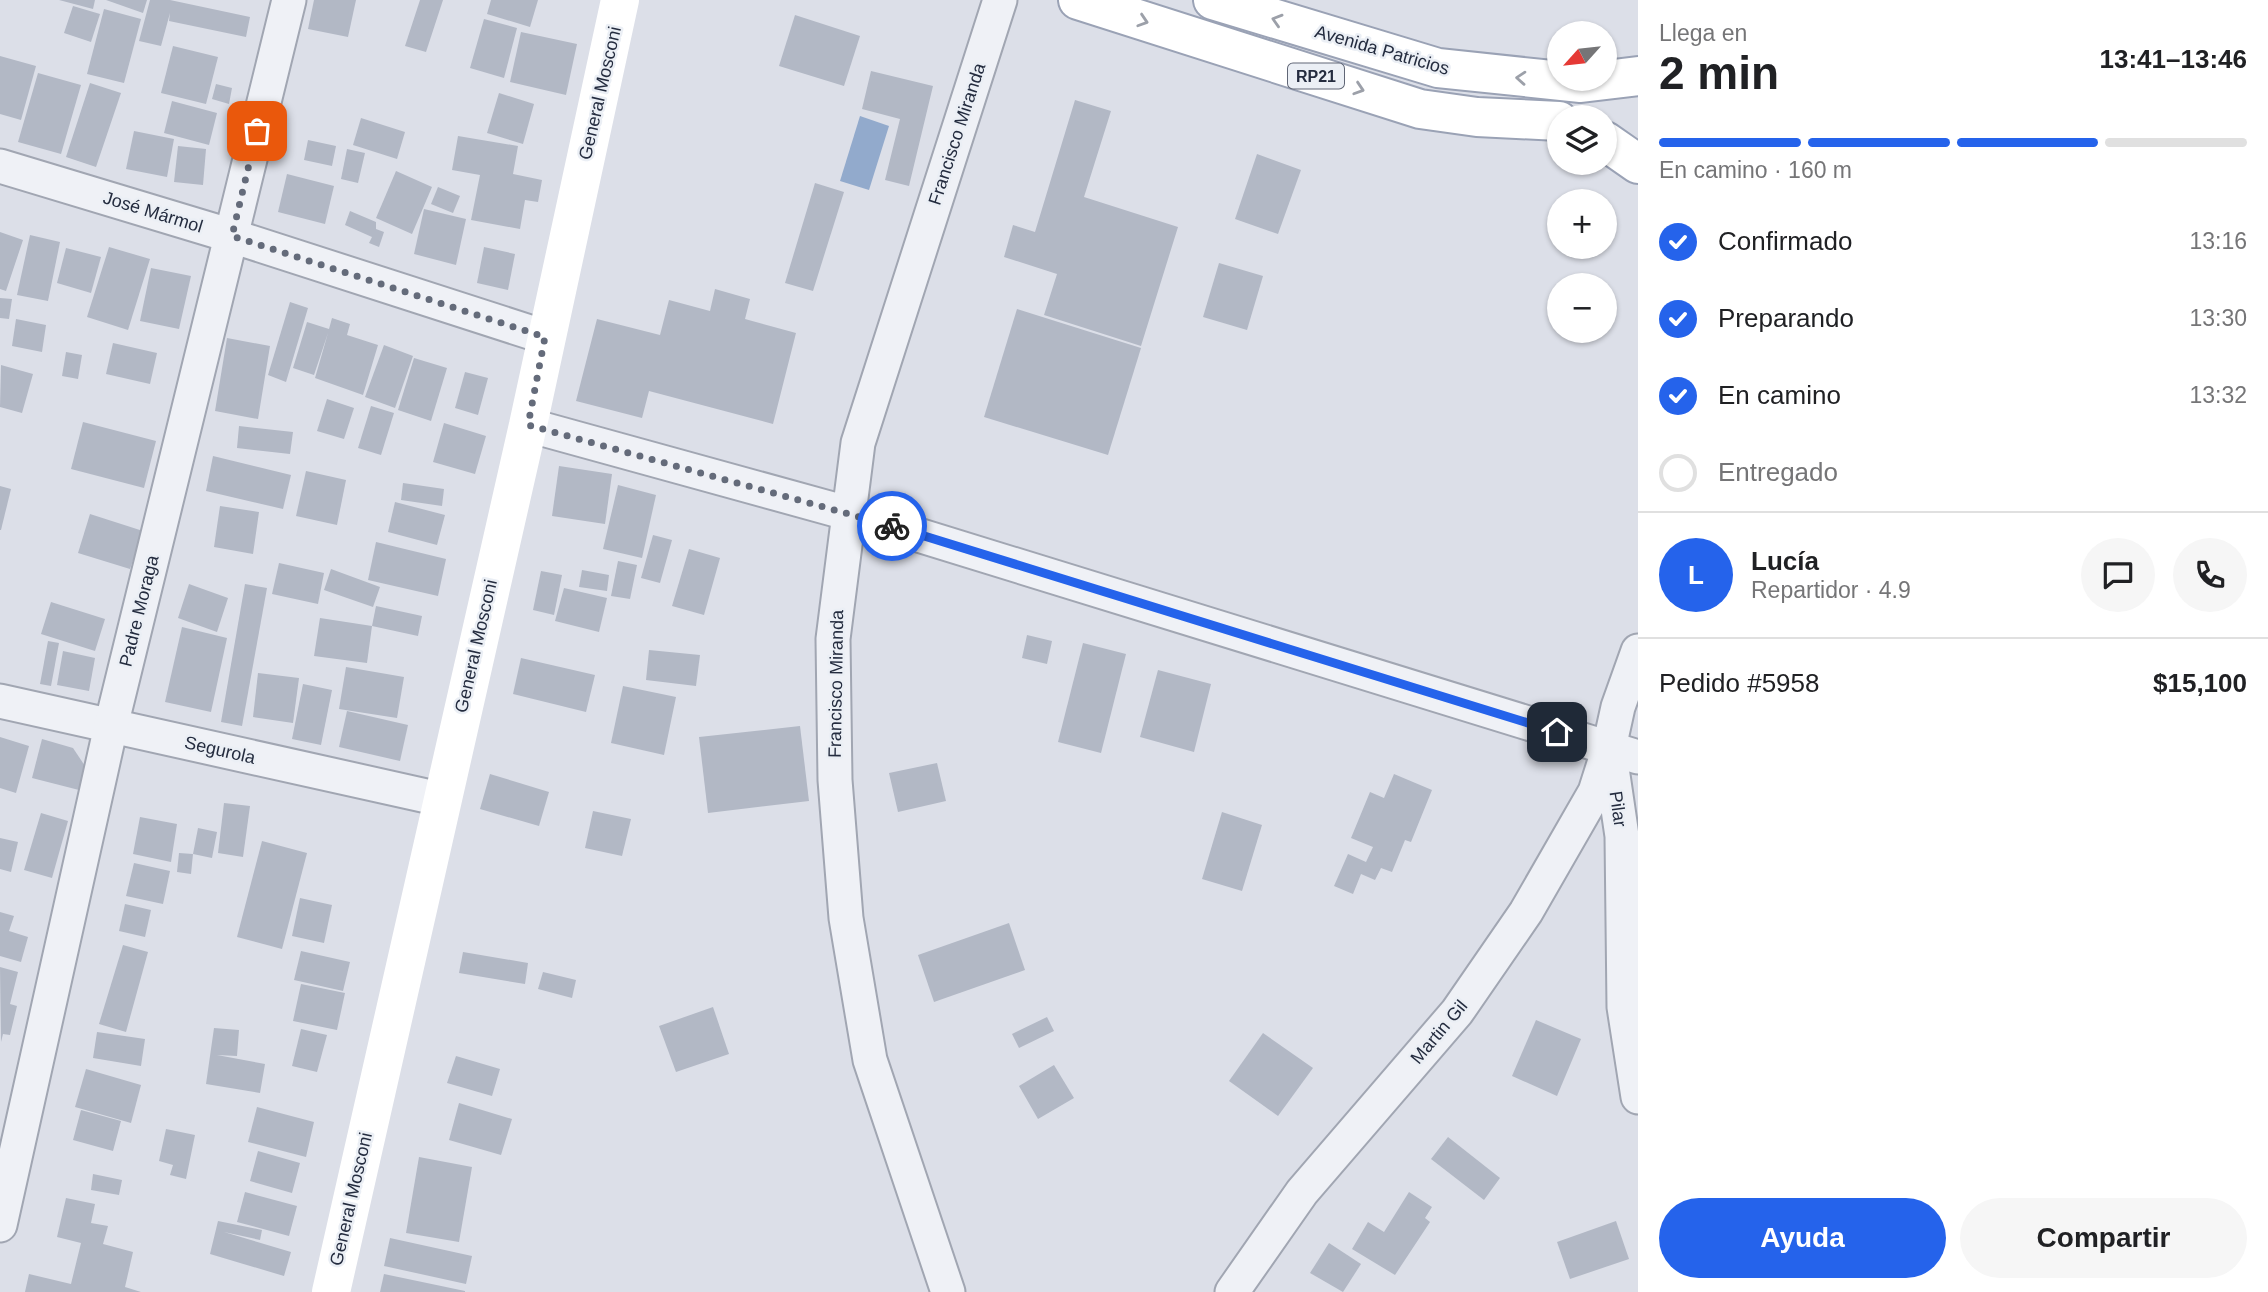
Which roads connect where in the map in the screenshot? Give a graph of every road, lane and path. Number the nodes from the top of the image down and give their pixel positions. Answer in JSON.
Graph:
{"nodes":[{"id":1,"x":289,"y":0,"type":"edge"},
{"id":2,"x":620,"y":0,"type":"edge"},
{"id":3,"x":999,"y":0,"type":"edge"},
{"id":4,"x":1077,"y":0,"type":"edge"},
{"id":5,"x":1213,"y":0,"type":"edge"},
{"id":6,"x":1638,"y":76,"type":"edge"},
{"id":7,"x":1547,"y":120,"type":"edge"},
{"id":8,"x":1617,"y":149,"type":"edge"},
{"id":9,"x":1638,"y":164,"type":"edge"},
{"id":10,"x":0,"y":166,"type":"edge"},
{"id":11,"x":232,"y":236,"type":"junction"},
{"id":12,"x":545,"y":337,"type":"junction"},
{"id":13,"x":528,"y":425,"type":"junction"},
{"id":14,"x":848,"y":513,"type":"junction"},
{"id":15,"x":1638,"y":651,"type":"edge"},
{"id":16,"x":0,"y":701,"type":"edge"},
{"id":17,"x":111,"y":726,"type":"junction"},
{"id":18,"x":1624,"y":752,"type":"edge"},
{"id":19,"x":440,"y":799,"type":"junction"},
{"id":20,"x":1638,"y":1097,"type":"edge"},
{"id":21,"x":0,"y":1225,"type":"edge"},
{"id":22,"x":331,"y":1292,"type":"edge"},
{"id":23,"x":948,"y":1292,"type":"edge"},
{"id":24,"x":1232,"y":1292,"type":"edge"}],
"edges":[{"from":1,"to":11,"type":"street","name":"Padre Moraga"},
{"from":2,"to":12,"type":"street","name":"General Mosconi"},
{"from":3,"to":14,"type":"street","name":"Francisco Miranda"},
{"from":4,"to":7,"type":"street","number":"RP21","one_way":true},
{"from":6,"to":5,"type":"street","name":"Avenida Patricios","number":"RP21","one_way":true},
{"from":8,"to":9,"type":"street"},
{"from":10,"to":11,"type":"street","name":"José Mármol"},
{"from":11,"to":12,"type":"street","name":"José Mármol"},
{"from":11,"to":17,"type":"street","name":"Padre Moraga"},
{"from":12,"to":13,"type":"street","name":"General Mosconi"},
{"from":13,"to":14,"type":"street"},
{"from":13,"to":19,"type":"street","name":"General Mosconi"},
{"from":14,"to":18,"type":"street"},
{"from":14,"to":23,"type":"street","name":"Francisco Miranda"},
{"from":15,"to":18,"type":"street","name":"Pilar"},
{"from":16,"to":17,"type":"street","name":"Segurola"},
{"from":17,"to":19,"type":"street","name":"Segurola"},
{"from":17,"to":21,"type":"street","name":"Padre Moraga"},
{"from":18,"to":20,"type":"street","name":"Pilar"},
{"from":18,"to":24,"type":"street","name":"Martin Gil"},
{"from":19,"to":22,"type":"street","name":"General Mosconi"}]}
